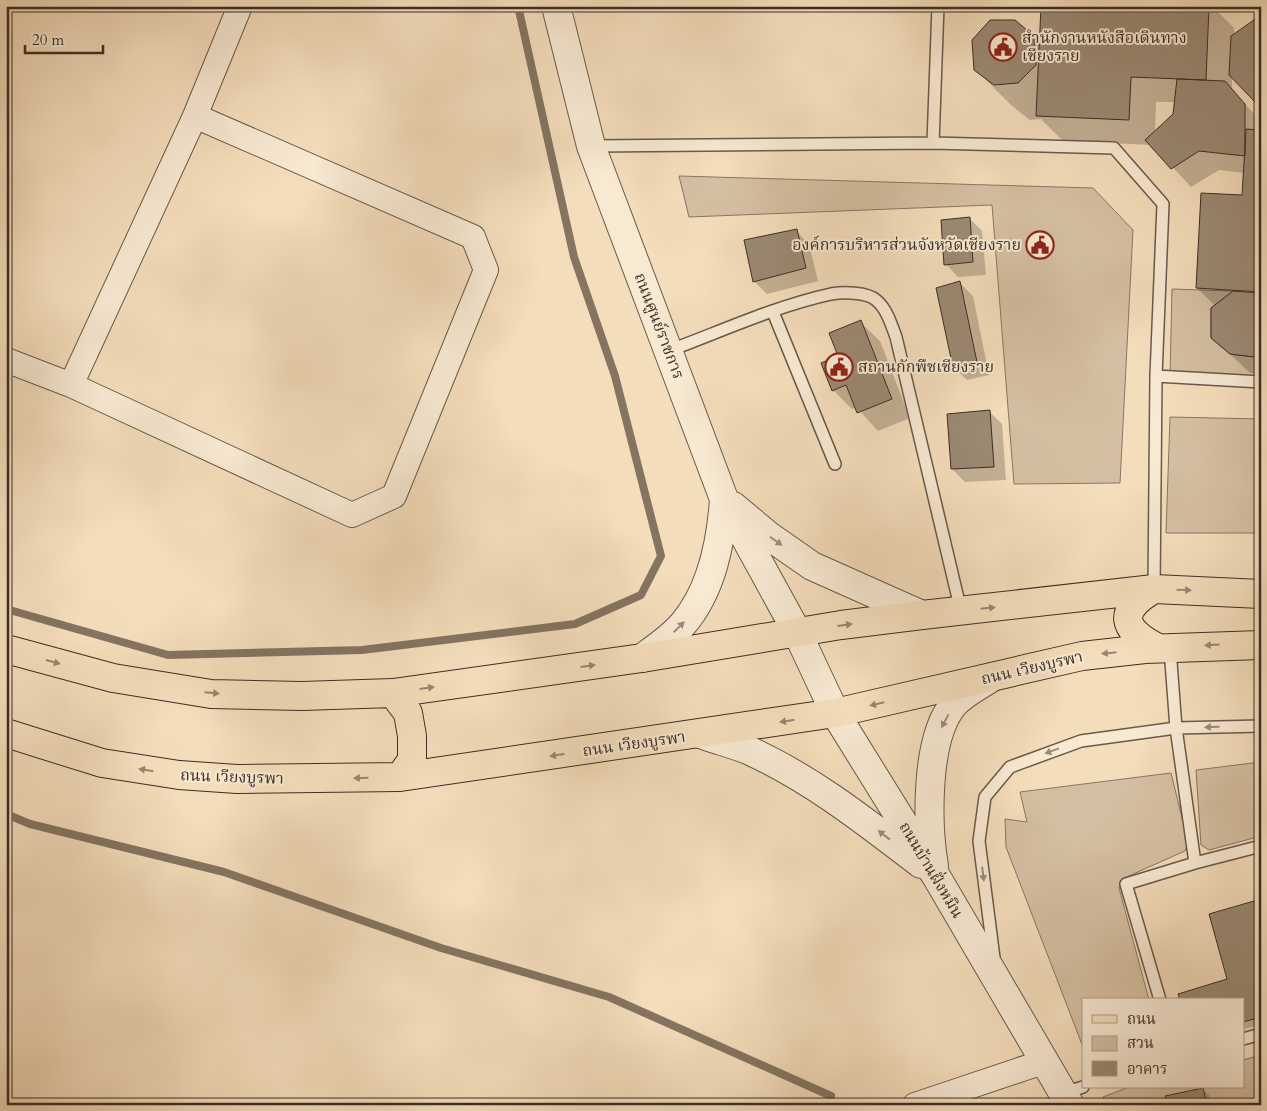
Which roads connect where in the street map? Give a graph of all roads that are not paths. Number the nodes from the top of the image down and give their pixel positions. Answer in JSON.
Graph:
{"nodes":[{"id":1,"x":240,"y":6,"type":"edge"},
{"id":2,"x":556,"y":6,"type":"edge"},
{"id":3,"x":938,"y":6,"type":"edge"},
{"id":4,"x":195,"y":116,"type":"junction"},
{"id":5,"x":933,"y":143,"type":"junction"},
{"id":6,"x":591,"y":146,"type":"junction"},
{"id":7,"x":774,"y":312,"type":"junction"},
{"id":8,"x":668,"y":351,"type":"junction"},
{"id":9,"x":6,"y":360,"type":"edge"},
{"id":10,"x":1156,"y":376,"type":"junction"},
{"id":11,"x":1261,"y":382,"type":"edge"},
{"id":12,"x":71,"y":385,"type":"junction"},
{"id":13,"x":835,"y":464,"type":"dead end"},
{"id":14,"x":724,"y":499,"type":"junction"},
{"id":15,"x":1154,"y":589,"type":"junction"},
{"id":16,"x":1261,"y":594,"type":"edge"},
{"id":17,"x":961,"y":611,"type":"junction"},
{"id":18,"x":922,"y":615,"type":"junction"},
{"id":19,"x":797,"y":632,"type":"junction"},
{"id":20,"x":1261,"y":645,"type":"edge"},
{"id":21,"x":1164,"y":648,"type":"junction"},
{"id":22,"x":6,"y":649,"type":"edge"},
{"id":23,"x":642,"y":658,"type":"junction"},
{"id":24,"x":992,"y":677,"type":"junction"},
{"id":25,"x":394,"y":692,"type":"junction"},
{"id":26,"x":835,"y":713,"type":"junction"},
{"id":27,"x":1261,"y":726,"type":"edge"},
{"id":28,"x":1176,"y":728,"type":"junction"},
{"id":29,"x":6,"y":733,"type":"edge"},
{"id":30,"x":700,"y":734,"type":"junction"},
{"id":31,"x":400,"y":777,"type":"junction"},
{"id":32,"x":1261,"y":846,"type":"edge"},
{"id":33,"x":1196,"y":863,"type":"junction"},
{"id":34,"x":936,"y":876,"type":"junction"},
{"id":35,"x":996,"y":977,"type":"junction"},
{"id":36,"x":1159,"y":998,"type":"edge"},
{"id":37,"x":1261,"y":1034,"type":"edge"},
{"id":38,"x":1244,"y":1039,"type":"edge"},
{"id":39,"x":1046,"y":1061,"type":"junction"},
{"id":40,"x":1073,"y":1095,"type":"edge"},
{"id":41,"x":915,"y":1105,"type":"edge"}],
"edges":[{"from":1,"to":4,"type":"street"},
{"from":2,"to":6,"type":"street","name":"ถนนศูนย์ราชการ"},
{"from":3,"to":5,"type":"lane"},
{"from":4,"to":12,"type":"street"},
{"from":4,"to":12,"type":"street"},
{"from":5,"to":6,"type":"lane"},
{"from":5,"to":10,"type":"lane"},
{"from":6,"to":8,"type":"street","name":"ถนนศูนย์ราชการ"},
{"from":7,"to":8,"type":"lane"},
{"from":7,"to":13,"type":"lane"},
{"from":7,"to":17,"type":"lane"},
{"from":8,"to":14,"type":"street","name":"ถนนศูนย์ราชการ"},
{"from":9,"to":12,"type":"street"},
{"from":10,"to":11,"type":"lane"},
{"from":10,"to":15,"type":"lane"},
{"from":14,"to":18,"type":"street","one_way":true},
{"from":14,"to":19,"type":"street","name":"ถนนศูนย์ราชการ"},
{"from":23,"to":14,"type":"street","one_way":true},
{"from":15,"to":16,"type":"main road","one_way":true},
{"from":17,"to":15,"type":"main road","one_way":true},
{"from":15,"to":21,"type":"main road"},
{"from":17,"to":18,"type":"main road"},
{"from":19,"to":18,"type":"main road","one_way":true},
{"from":19,"to":23,"type":"main road"},
{"from":19,"to":26,"type":"street","name":"ถนนบ้านฝั่งหมิน"},
{"from":20,"to":21,"type":"main road","name":"ถนน เวียงบูรพา","one_way":true},
{"from":21,"to":24,"type":"main road","name":"ถนน เวียงบูรพา","one_way":true},
{"from":21,"to":28,"type":"lane"},
{"from":22,"to":25,"type":"main road","one_way":true},
{"from":25,"to":23,"type":"main road","one_way":true},
{"from":24,"to":26,"type":"main road","name":"ถนน เวียงบูรพา","one_way":true},
{"from":24,"to":34,"type":"street","one_way":true},
{"from":25,"to":31,"type":"main road"},
{"from":26,"to":30,"type":"main road","name":"ถนน เวียงบูรพา","one_way":true},
{"from":26,"to":34,"type":"street","name":"ถนนบ้านฝั่งหมิน"},
{"from":27,"to":28,"type":"lane","one_way":true},
{"from":28,"to":33,"type":"lane"},
{"from":28,"to":35,"type":"lane","one_way":true},
{"from":31,"to":29,"type":"main road","name":"ถนน เวียงบูรพา","one_way":true},
{"from":30,"to":31,"type":"main road","name":"ถนน เวียงบูรพา","one_way":true},
{"from":34,"to":30,"type":"street","one_way":true},
{"from":32,"to":33,"type":"lane"},
{"from":33,"to":36,"type":"lane"},
{"from":34,"to":35,"type":"street","name":"ถนนบ้านฝั่งหมิน"},
{"from":35,"to":39,"type":"street","name":"ถนนบ้านฝั่งหมิน"},
{"from":37,"to":38,"type":"lane"},
{"from":39,"to":40,"type":"street","name":"ถนนบ้านฝั่งหมิน"},
{"from":39,"to":41,"type":"street"}]}
